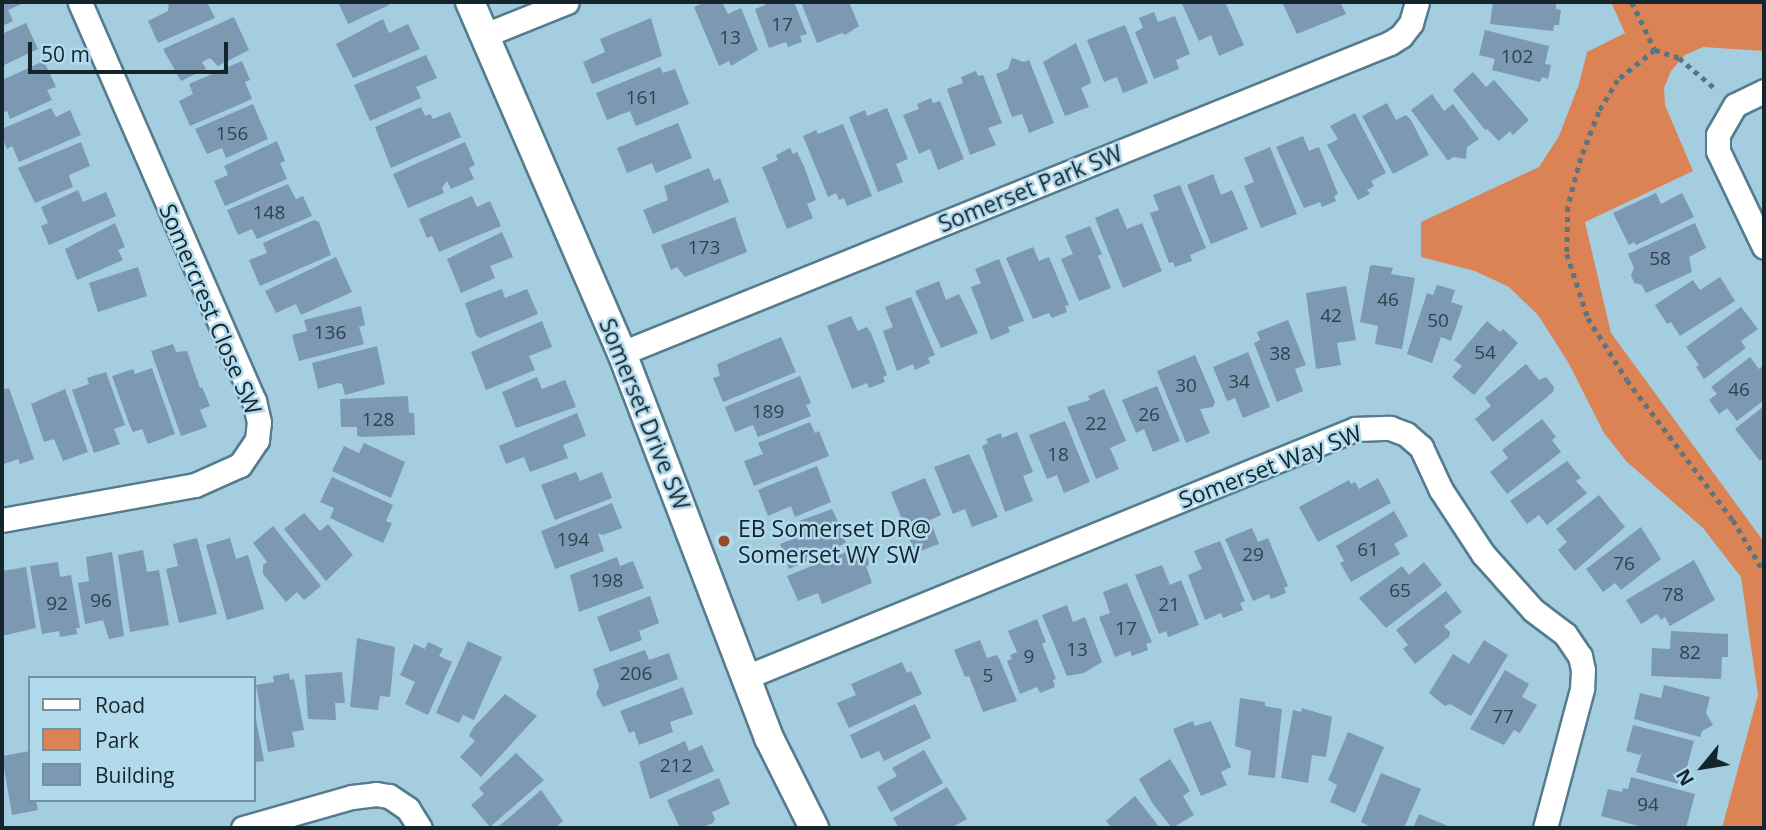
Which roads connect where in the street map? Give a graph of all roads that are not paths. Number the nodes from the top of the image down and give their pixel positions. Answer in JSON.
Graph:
{"nodes":[{"id":1,"x":80,"y":2,"type":"edge"},
{"id":2,"x":470,"y":2,"type":"edge"},
{"id":3,"x":567,"y":2,"type":"edge"},
{"id":4,"x":1417,"y":2,"type":"edge"},
{"id":5,"x":485,"y":35,"type":"junction"},
{"id":6,"x":1764,"y":91,"type":"edge"},
{"id":7,"x":1764,"y":247,"type":"edge"},
{"id":8,"x":622,"y":353,"type":"junction"},
{"id":9,"x":2,"y":520,"type":"edge"},
{"id":10,"x":746,"y":677,"type":"junction"},
{"id":11,"x":243,"y":828,"type":"edge"},
{"id":12,"x":420,"y":828,"type":"edge"},
{"id":13,"x":814,"y":828,"type":"edge"},
{"id":14,"x":1545,"y":828,"type":"edge"}],
"edges":[{"from":1,"to":9,"type":"street","name":"Somercrest Close SW"},
{"from":2,"to":5,"type":"street","name":"Somerset Drive SW"},
{"from":3,"to":5,"type":"street"},
{"from":4,"to":8,"type":"street","name":"Somerset Park SW"},
{"from":5,"to":8,"type":"street","name":"Somerset Drive SW"},
{"from":6,"to":7,"type":"street"},
{"from":8,"to":10,"type":"street","name":"Somerset Drive SW"},
{"from":10,"to":13,"type":"street","name":"Somerset Drive SW"},
{"from":10,"to":14,"type":"street","name":"Somerset Way SW"},
{"from":11,"to":12,"type":"street"}]}
